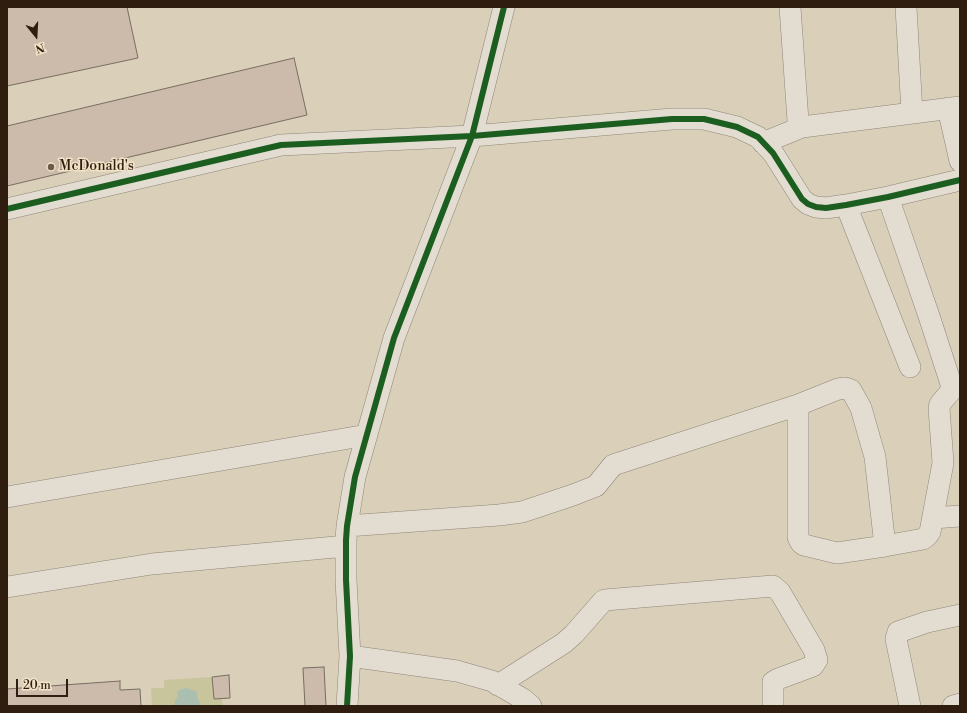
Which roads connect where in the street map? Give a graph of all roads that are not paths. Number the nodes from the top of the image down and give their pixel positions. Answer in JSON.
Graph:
{"nodes":[{"id":1,"x":504,"y":7,"type":"edge"},
{"id":2,"x":790,"y":7,"type":"edge"},
{"id":3,"x":906,"y":7,"type":"edge"},
{"id":4,"x":954,"y":107,"type":"edge"},
{"id":5,"x":912,"y":113,"type":"junction"},
{"id":6,"x":802,"y":127,"type":"junction"},
{"id":7,"x":472,"y":136,"type":"junction"},
{"id":8,"x":763,"y":143,"type":"junction"},
{"id":9,"x":960,"y":161,"type":"edge"},
{"id":10,"x":960,"y":180,"type":"edge"},
{"id":11,"x":888,"y":197,"type":"junction"},
{"id":12,"x":846,"y":205,"type":"junction"},
{"id":13,"x":7,"y":209,"type":"edge"},
{"id":14,"x":910,"y":367,"type":"dead end"},
{"id":15,"x":798,"y":405,"type":"junction"},
{"id":16,"x":367,"y":435,"type":"junction"},
{"id":17,"x":7,"y":497,"type":"edge"},
{"id":18,"x":960,"y":516,"type":"edge"},
{"id":19,"x":933,"y":518,"type":"junction"},
{"id":20,"x":347,"y":526,"type":"junction"},
{"id":21,"x":346,"y":546,"type":"junction"},
{"id":22,"x":885,"y":546,"type":"junction"},
{"id":23,"x":7,"y":587,"type":"edge"},
{"id":24,"x":960,"y":615,"type":"edge"},
{"id":25,"x":350,"y":656,"type":"junction"},
{"id":26,"x":498,"y":685,"type":"junction"},
{"id":27,"x":960,"y":704,"type":"edge"},
{"id":28,"x":347,"y":706,"type":"edge"},
{"id":29,"x":531,"y":706,"type":"edge"},
{"id":30,"x":773,"y":706,"type":"edge"},
{"id":31,"x":910,"y":706,"type":"edge"},
{"id":32,"x":953,"y":706,"type":"edge"}],
"edges":[{"from":1,"to":7,"type":"street"},
{"from":2,"to":6,"type":"street"},
{"from":3,"to":5,"type":"street"},
{"from":4,"to":5,"type":"street"},
{"from":4,"to":9,"type":"street"},
{"from":5,"to":6,"type":"street"},
{"from":6,"to":8,"type":"street"},
{"from":7,"to":8,"type":"street"},
{"from":7,"to":13,"type":"street"},
{"from":7,"to":16,"type":"street"},
{"from":8,"to":12,"type":"street"},
{"from":10,"to":11,"type":"street"},
{"from":11,"to":12,"type":"street"},
{"from":11,"to":19,"type":"street"},
{"from":12,"to":14,"type":"street"},
{"from":15,"to":20,"type":"street"},
{"from":15,"to":22,"type":"street"},
{"from":15,"to":22,"type":"street"},
{"from":16,"to":17,"type":"street"},
{"from":16,"to":20,"type":"street"},
{"from":18,"to":19,"type":"street"},
{"from":19,"to":22,"type":"street"},
{"from":20,"to":21,"type":"street"},
{"from":21,"to":23,"type":"street"},
{"from":21,"to":25,"type":"street"},
{"from":24,"to":31,"type":"street"},
{"from":25,"to":26,"type":"street"},
{"from":25,"to":28,"type":"street"},
{"from":26,"to":29,"type":"street"},
{"from":26,"to":30,"type":"street"},
{"from":27,"to":32,"type":"street"}]}
